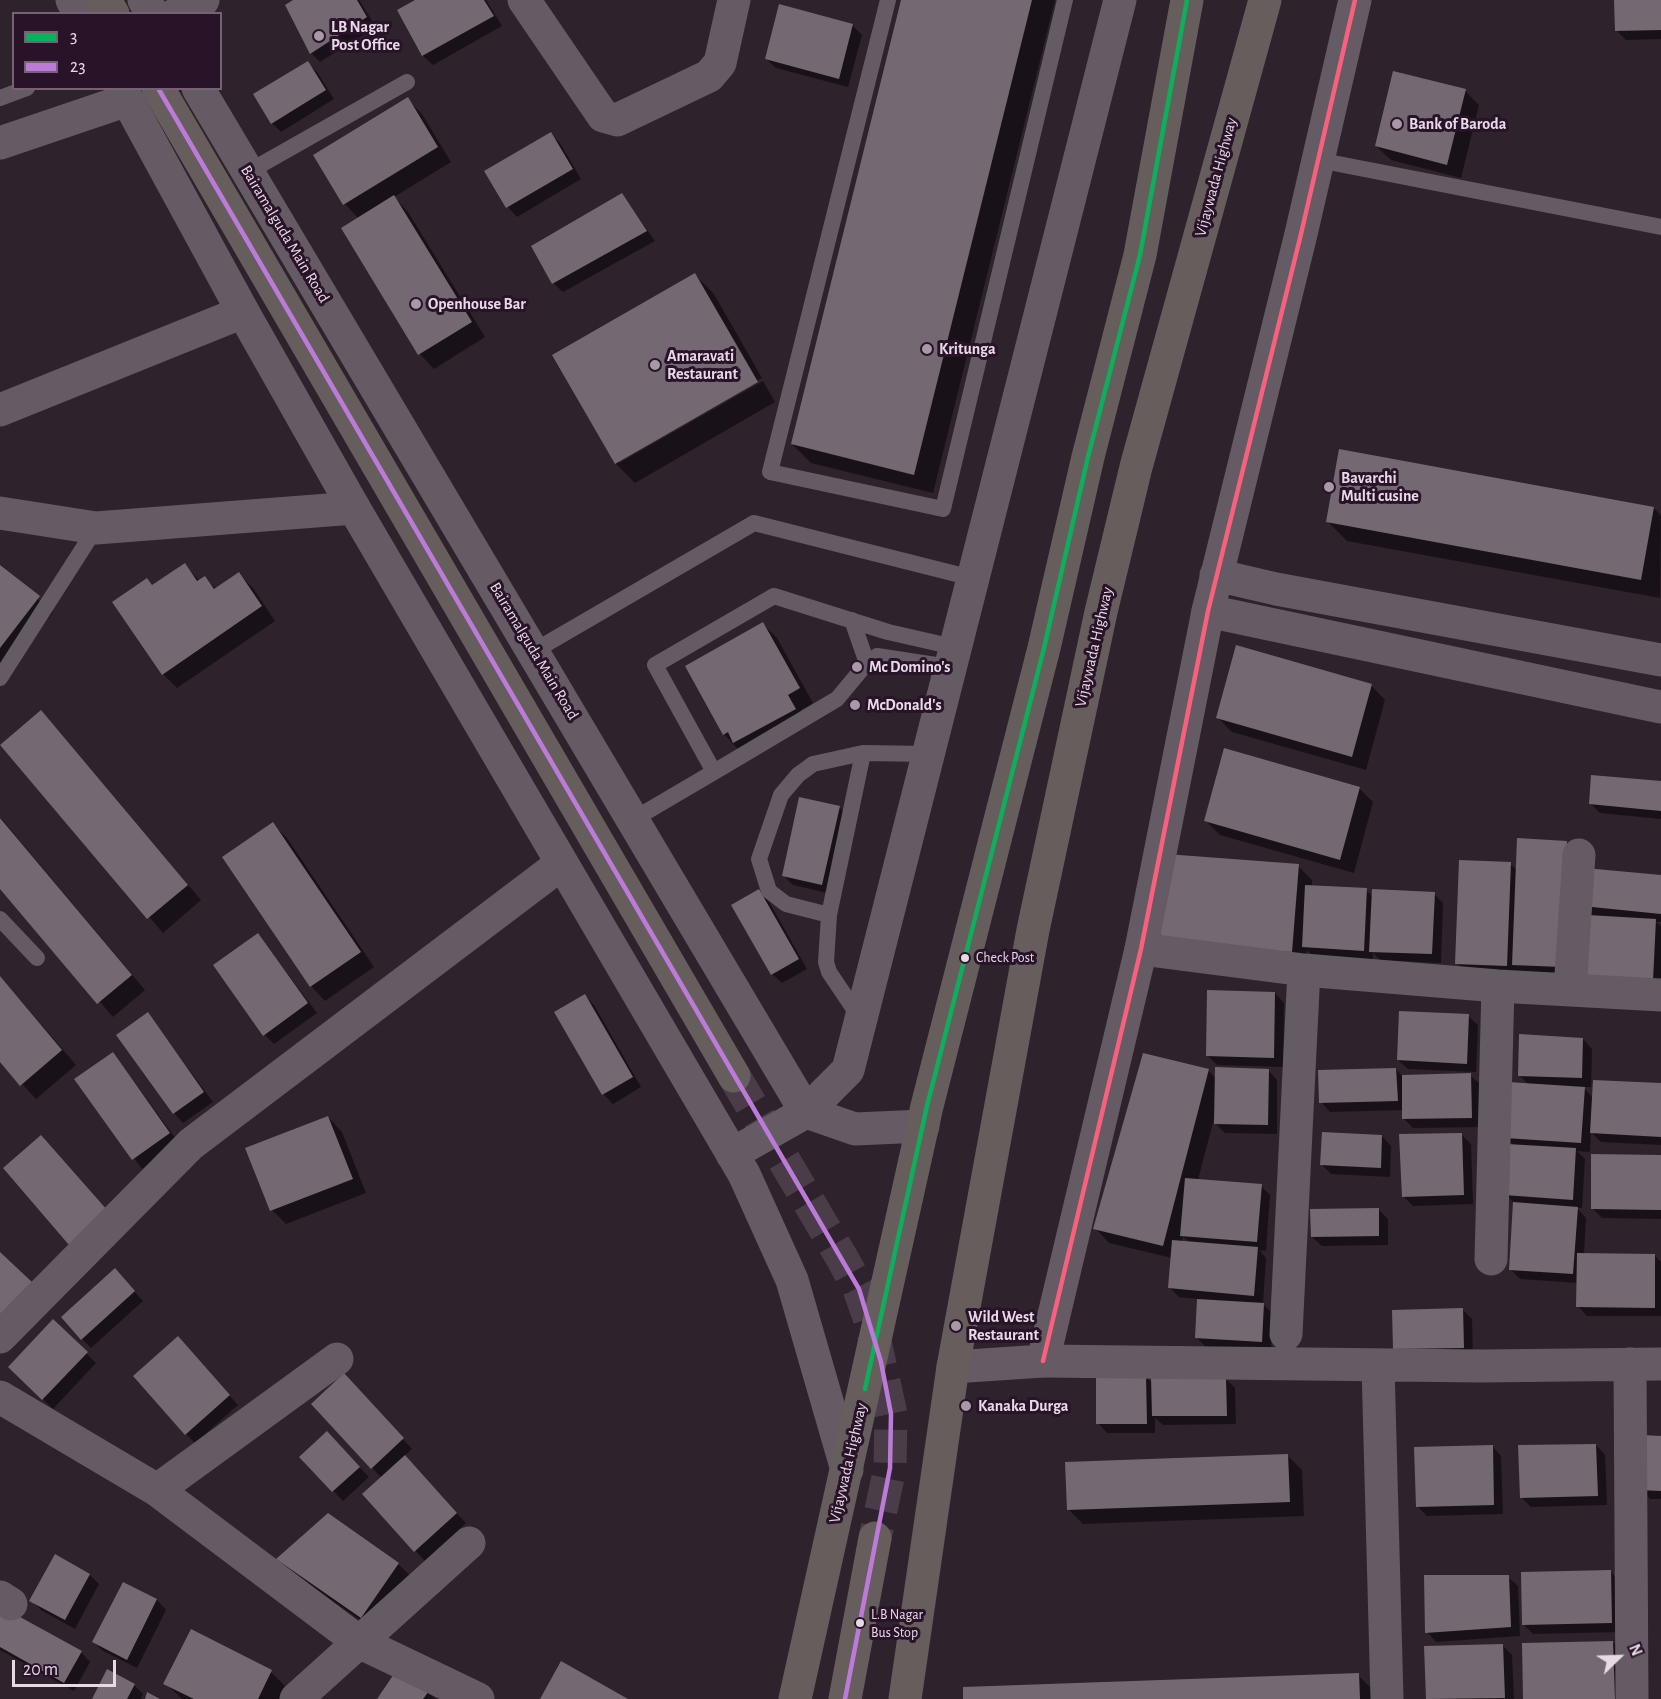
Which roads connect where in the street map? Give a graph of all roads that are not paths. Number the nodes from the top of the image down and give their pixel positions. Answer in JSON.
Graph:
{"nodes":[{"id":1,"x":203,"y":0,"type":"edge"},
{"id":2,"x":524,"y":0,"type":"edge"},
{"id":3,"x":734,"y":0,"type":"edge"},
{"id":4,"x":888,"y":0,"type":"edge"},
{"id":5,"x":1065,"y":0,"type":"edge"},
{"id":6,"x":1120,"y":0,"type":"edge"},
{"id":7,"x":1187,"y":0,"type":"edge"},
{"id":8,"x":1265,"y":0,"type":"edge"},
{"id":9,"x":1355,"y":0,"type":"edge"},
{"id":10,"x":181,"y":12,"type":"edge"},
{"id":11,"x":407,"y":82,"type":"dead end"},
{"id":12,"x":22,"y":90,"type":"edge"},
{"id":13,"x":159,"y":90,"type":"edge"},
{"id":14,"x":199,"y":90,"type":"edge"},
{"id":15,"x":124,"y":94,"type":"edge"},
{"id":16,"x":0,"y":98,"type":"edge"},
{"id":17,"x":0,"y":143,"type":"edge"},
{"id":18,"x":1318,"y":160,"type":"junction"},
{"id":19,"x":248,"y":172,"type":"junction"},
{"id":20,"x":1661,"y":227,"type":"edge"},
{"id":21,"x":243,"y":312,"type":"junction"},
{"id":22,"x":0,"y":410,"type":"edge"},
{"id":23,"x":354,"y":508,"type":"junction"},
{"id":24,"x":0,"y":513,"type":"edge"},
{"id":25,"x":96,"y":528,"type":"junction"},
{"id":26,"x":1216,"y":576,"type":"junction"},
{"id":27,"x":972,"y":578,"type":"junction"},
{"id":28,"x":1208,"y":611,"type":"junction"},
{"id":29,"x":852,"y":620,"type":"junction"},
{"id":30,"x":534,"y":651,"type":"junction"},
{"id":31,"x":952,"y":657,"type":"junction"},
{"id":32,"x":1661,"y":660,"type":"edge"},
{"id":33,"x":867,"y":663,"type":"junction"},
{"id":34,"x":0,"y":678,"type":"edge"},
{"id":35,"x":1661,"y":707,"type":"edge"},
{"id":36,"x":862,"y":753,"type":"junction"},
{"id":37,"x":928,"y":754,"type":"junction"},
{"id":38,"x":714,"y":772,"type":"junction"},
{"id":39,"x":634,"y":819,"type":"junction"},
{"id":40,"x":1579,"y":855,"type":"dead end"},
{"id":41,"x":561,"y":864,"type":"junction"},
{"id":42,"x":829,"y":915,"type":"junction"},
{"id":43,"x":0,"y":919,"type":"edge"},
{"id":44,"x":1141,"y":949,"type":"junction"},
{"id":45,"x":38,"y":958,"type":"dead end"},
{"id":46,"x":1304,"y":970,"type":"junction"},
{"id":47,"x":1498,"y":986,"type":"junction"},
{"id":48,"x":1570,"y":990,"type":"junction"},
{"id":49,"x":1661,"y":995,"type":"edge"},
{"id":50,"x":860,"y":1018,"type":"junction"},
{"id":51,"x":734,"y":1076,"type":"tunnel mouth"},
{"id":52,"x":806,"y":1112,"type":"junction"},
{"id":53,"x":923,"y":1126,"type":"junction"},
{"id":54,"x":732,"y":1154,"type":"junction"},
{"id":55,"x":1491,"y":1259,"type":"dead end"},
{"id":56,"x":1286,"y":1334,"type":"dead end"},
{"id":57,"x":0,"y":1337,"type":"edge"},
{"id":58,"x":337,"y":1359,"type":"dead end"},
{"id":59,"x":1043,"y":1361,"type":"junction"},
{"id":60,"x":1645,"y":1365,"type":"edge"},
{"id":61,"x":1378,"y":1366,"type":"junction"},
{"id":62,"x":953,"y":1367,"type":"junction"},
{"id":63,"x":0,"y":1397,"type":"edge"},
{"id":64,"x":847,"y":1470,"type":"junction"},
{"id":65,"x":157,"y":1490,"type":"junction"},
{"id":66,"x":875,"y":1538,"type":"tunnel mouth"},
{"id":67,"x":469,"y":1543,"type":"dead end"},
{"id":68,"x":359,"y":1642,"type":"junction"},
{"id":69,"x":296,"y":1699,"type":"edge"},
{"id":70,"x":478,"y":1699,"type":"edge"},
{"id":71,"x":795,"y":1699,"type":"edge"},
{"id":72,"x":845,"y":1699,"type":"edge"},
{"id":73,"x":904,"y":1699,"type":"edge"},
{"id":74,"x":1387,"y":1699,"type":"edge"},
{"id":75,"x":1632,"y":1699,"type":"edge"}],
"edges":[{"from":1,"to":10,"type":"street"},
{"from":2,"to":3,"type":"street"},
{"from":4,"to":5,"type":"lane"},
{"from":6,"to":27,"type":"street"},
{"from":7,"to":53,"type":"highway","name":"Vijaywada Highway"},
{"from":8,"to":62,"type":"highway","name":"Vijaywada Highway"},
{"from":9,"to":18,"type":"street"},
{"from":11,"to":19,"type":"lane"},
{"from":12,"to":16,"type":"lane"},
{"from":13,"to":51,"type":"highway"},
{"from":14,"to":19,"type":"street","name":"Bairamalguda Main Road"},
{"from":15,"to":17,"type":"street"},
{"from":15,"to":21,"type":"street"},
{"from":18,"to":20,"type":"lane"},
{"from":18,"to":26,"type":"street"},
{"from":19,"to":30,"type":"street","name":"Bairamalguda Main Road"},
{"from":21,"to":22,"type":"street"},
{"from":21,"to":23,"type":"street"},
{"from":23,"to":25,"type":"street"},
{"from":23,"to":41,"type":"street"},
{"from":24,"to":25,"type":"street"},
{"from":25,"to":34,"type":"lane"},
{"from":26,"to":28,"type":"street"},
{"from":26,"to":32,"type":"street"},
{"from":27,"to":30,"type":"lane"},
{"from":27,"to":31,"type":"street"},
{"from":28,"to":35,"type":"street"},
{"from":28,"to":44,"type":"street"},
{"from":29,"to":31,"type":"lane"},
{"from":29,"to":33,"type":"lane"},
{"from":29,"to":38,"type":"lane"},
{"from":30,"to":39,"type":"street","name":"Bairamalguda Main Road"},
{"from":31,"to":33,"type":"lane"},
{"from":31,"to":37,"type":"street"},
{"from":33,"to":38,"type":"lane"},
{"from":36,"to":37,"type":"lane"},
{"from":36,"to":42,"type":"lane"},
{"from":36,"to":42,"type":"lane"},
{"from":37,"to":50,"type":"street"},
{"from":38,"to":39,"type":"lane"},
{"from":39,"to":52,"type":"street","name":"Bairamalguda Main Road"},
{"from":40,"to":48,"type":"street"},
{"from":41,"to":54,"type":"street"},
{"from":41,"to":57,"type":"street"},
{"from":42,"to":50,"type":"lane"},
{"from":43,"to":45,"type":"lane"},
{"from":44,"to":46,"type":"street"},
{"from":44,"to":59,"type":"street"},
{"from":46,"to":47,"type":"street"},
{"from":46,"to":56,"type":"street"},
{"from":47,"to":48,"type":"street"},
{"from":47,"to":55,"type":"street"},
{"from":48,"to":49,"type":"street"},
{"from":50,"to":52,"type":"street"},
{"from":52,"to":53,"type":"street"},
{"from":52,"to":54,"type":"street"},
{"from":53,"to":64,"type":"highway","name":"Vijaywada Highway"},
{"from":54,"to":64,"type":"street"},
{"from":58,"to":65,"type":"street"},
{"from":59,"to":61,"type":"street"},
{"from":59,"to":62,"type":"street"},
{"from":60,"to":61,"type":"street"},
{"from":60,"to":75,"type":"street"},
{"from":61,"to":74,"type":"street"},
{"from":62,"to":73,"type":"highway"},
{"from":63,"to":65,"type":"street"},
{"from":64,"to":71,"type":"highway","name":"Vijaywada Highway"},
{"from":65,"to":68,"type":"street"},
{"from":66,"to":72,"type":"highway"},
{"from":67,"to":68,"type":"street"},
{"from":68,"to":69,"type":"street"},
{"from":68,"to":70,"type":"street"}]}
